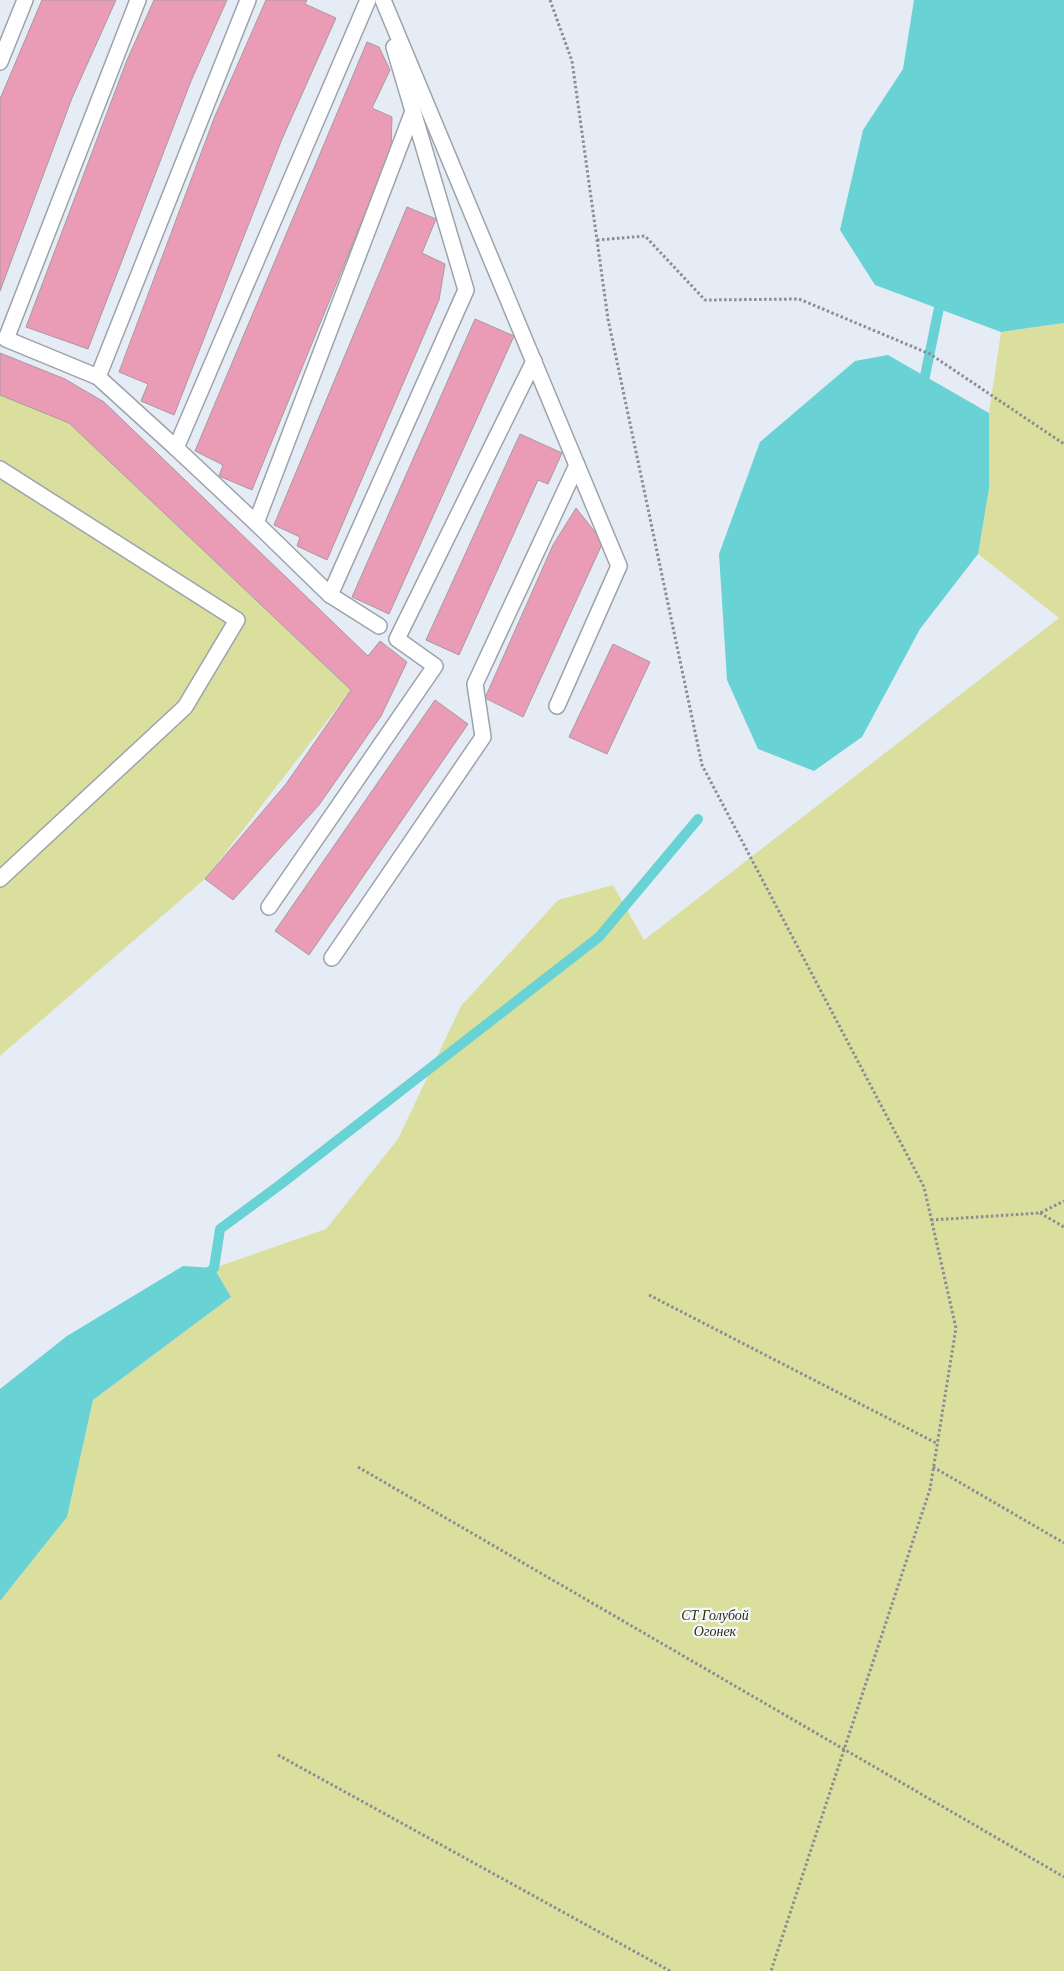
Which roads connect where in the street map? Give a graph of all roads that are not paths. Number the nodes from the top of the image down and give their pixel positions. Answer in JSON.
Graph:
{"nodes":[{"id":1,"x":25,"y":0,"type":"edge"},
{"id":2,"x":138,"y":0,"type":"edge"},
{"id":3,"x":248,"y":0,"type":"edge"},
{"id":4,"x":368,"y":0,"type":"edge"},
{"id":5,"x":382,"y":0,"type":"edge"},
{"id":6,"x":0,"y":62,"type":"edge"},
{"id":7,"x":412,"y":114,"type":"junction"},
{"id":8,"x":3,"y":338,"type":"edge"},
{"id":9,"x":534,"y":361,"type":"junction"},
{"id":10,"x":98,"y":377,"type":"junction"},
{"id":11,"x":176,"y":448,"type":"junction"},
{"id":12,"x":577,"y":465,"type":"junction"},
{"id":13,"x":0,"y":469,"type":"edge"},
{"id":14,"x":256,"y":523,"type":"junction"},
{"id":15,"x":330,"y":596,"type":"junction"},
{"id":16,"x":379,"y":626,"type":"dead end"},
{"id":17,"x":557,"y":706,"type":"dead end"},
{"id":18,"x":0,"y":879,"type":"edge"},
{"id":19,"x":269,"y":907,"type":"dead end"},
{"id":20,"x":332,"y":958,"type":"dead end"}],
"edges":[{"from":1,"to":6,"type":"lane"},
{"from":2,"to":8,"type":"lane"},
{"from":3,"to":10,"type":"lane"},
{"from":4,"to":11,"type":"lane"},
{"from":5,"to":7,"type":"lane"},
{"from":5,"to":9,"type":"lane"},
{"from":7,"to":14,"type":"lane"},
{"from":7,"to":15,"type":"lane"},
{"from":8,"to":10,"type":"lane"},
{"from":9,"to":12,"type":"lane"},
{"from":9,"to":19,"type":"lane"},
{"from":10,"to":11,"type":"lane"},
{"from":11,"to":14,"type":"lane"},
{"from":12,"to":17,"type":"lane"},
{"from":12,"to":20,"type":"lane"},
{"from":13,"to":18,"type":"lane"},
{"from":14,"to":15,"type":"lane"},
{"from":15,"to":16,"type":"lane"}]}
